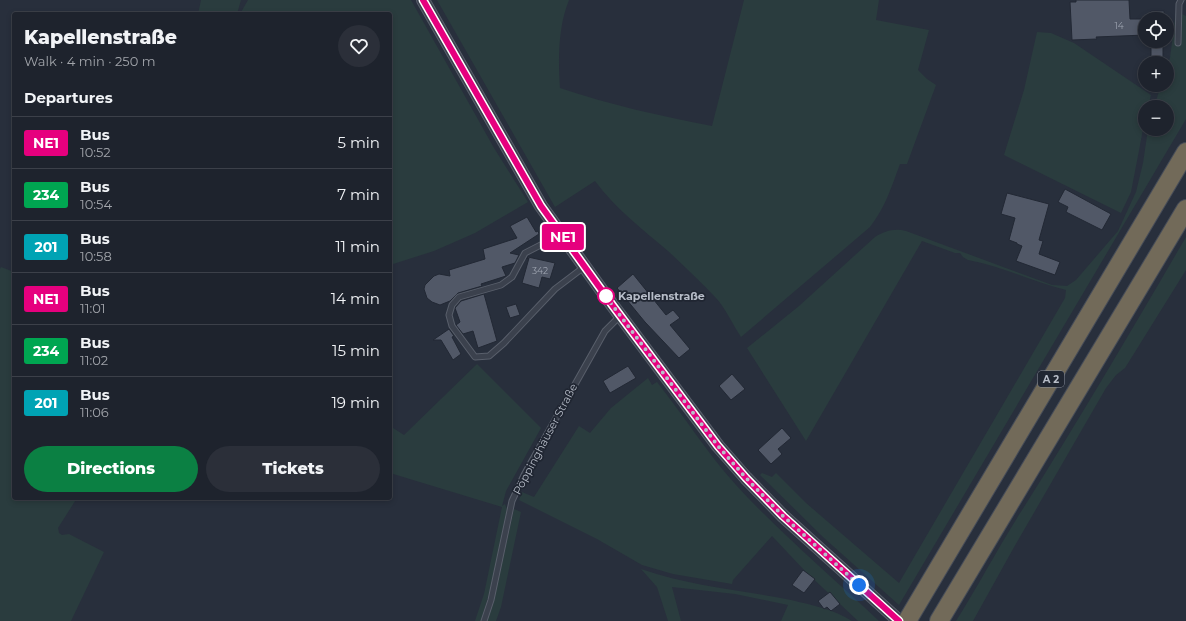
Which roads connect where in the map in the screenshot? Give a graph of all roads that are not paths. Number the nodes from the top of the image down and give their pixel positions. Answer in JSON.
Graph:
{"nodes":[{"id":1,"x":423,"y":0,"type":"edge"},
{"id":2,"x":1181,"y":0,"type":"edge"},
{"id":3,"x":1178,"y":43,"type":"dead end"},
{"id":4,"x":1186,"y":152,"type":"edge"},
{"id":5,"x":1186,"y":209,"type":"edge"},
{"id":6,"x":562,"y":234,"type":"junction"},
{"id":7,"x":584,"y":266,"type":"junction"},
{"id":8,"x":620,"y":316,"type":"junction"},
{"id":9,"x":484,"y":621,"type":"edge"},
{"id":10,"x":899,"y":621,"type":"edge"},
{"id":11,"x":907,"y":621,"type":"edge"},
{"id":12,"x":938,"y":621,"type":"edge"}],
"edges":[{"from":1,"to":6,"type":"street"},
{"from":2,"to":3,"type":"lane"},
{"from":4,"to":11,"type":"highway","number":"A 2"},
{"from":5,"to":12,"type":"highway","number":"A 2"},
{"from":6,"to":7,"type":"street"},
{"from":6,"to":7,"type":"lane"},
{"from":7,"to":8,"type":"street"},
{"from":8,"to":9,"type":"lane","name":"Pöppinghäuser Straße"},
{"from":8,"to":10,"type":"street"}]}
